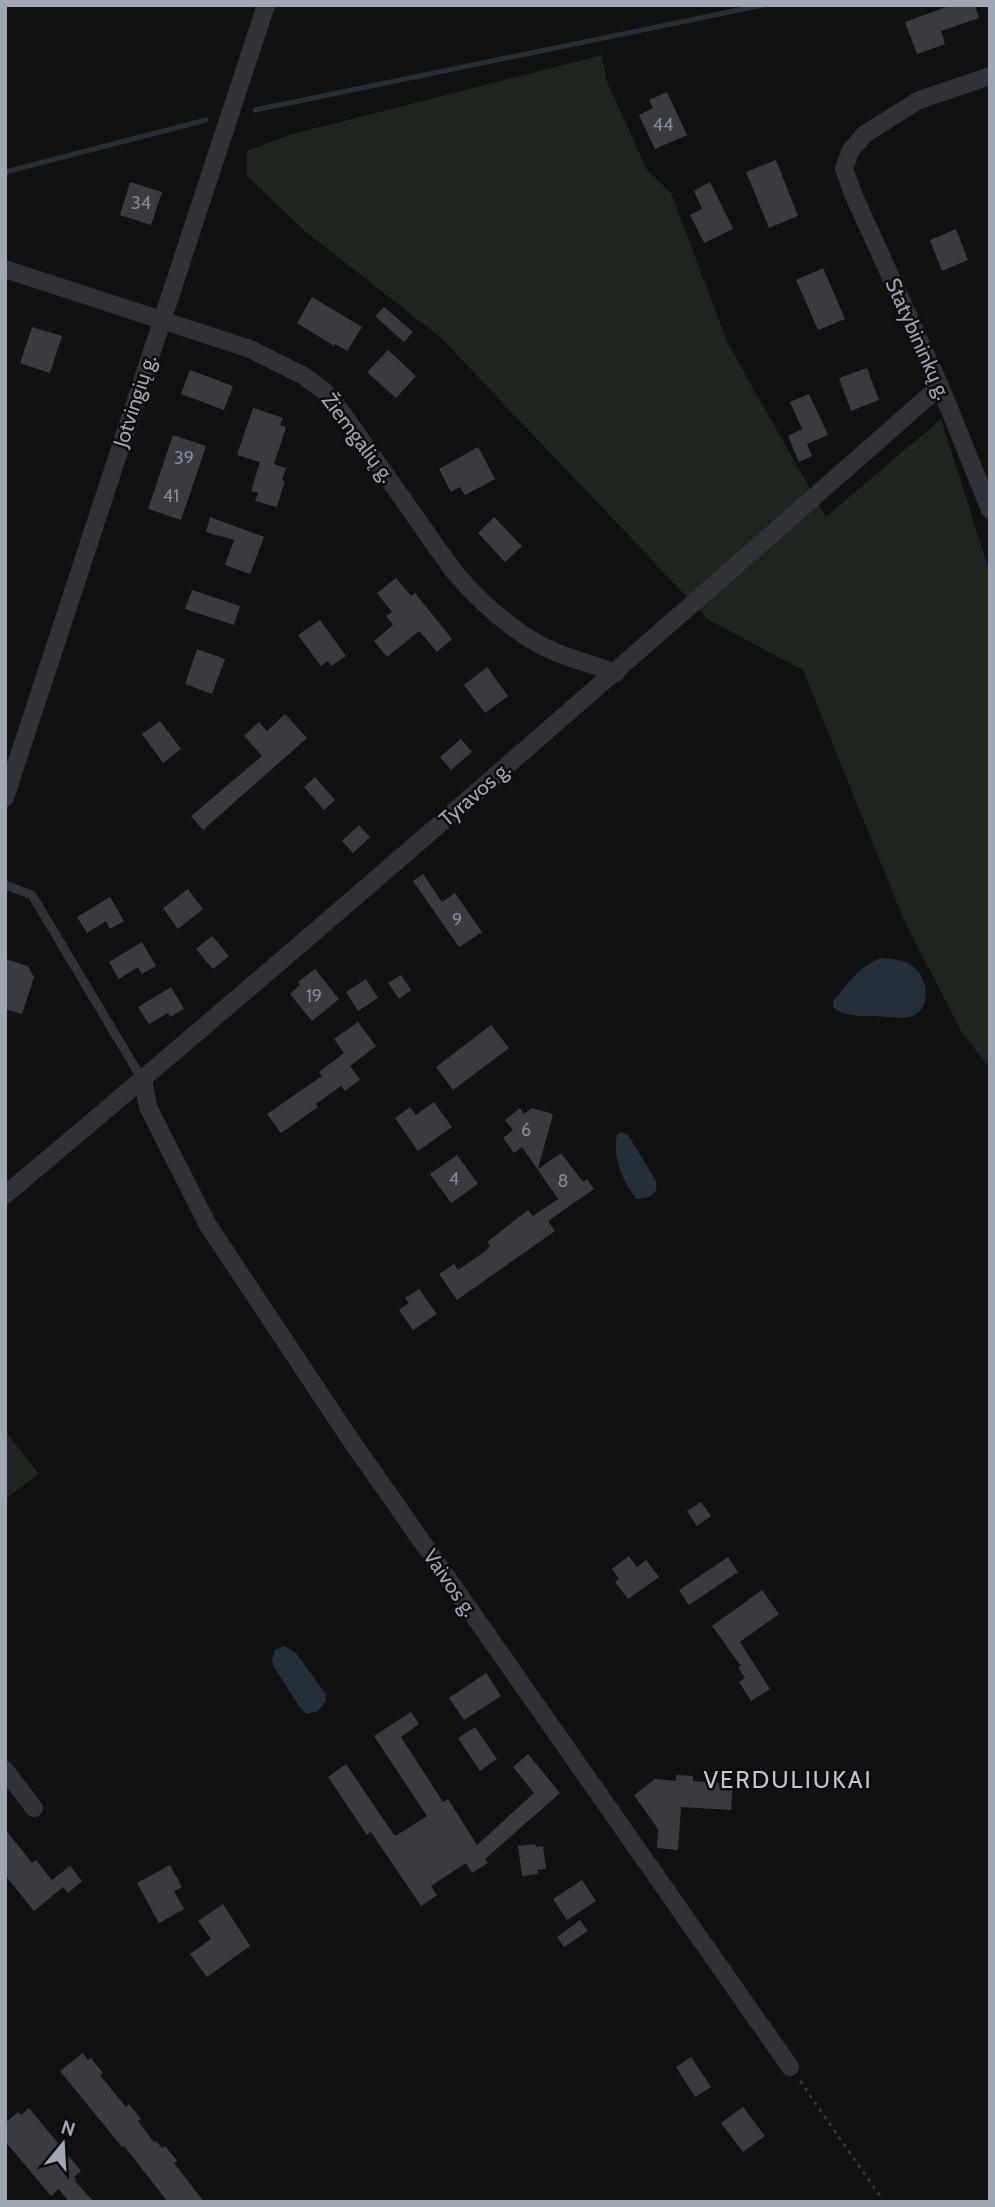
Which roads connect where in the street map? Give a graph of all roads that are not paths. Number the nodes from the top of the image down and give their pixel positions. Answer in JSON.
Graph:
{"nodes":[{"id":1,"x":266,"y":5,"type":"edge"},
{"id":2,"x":990,"y":76,"type":"edge"},
{"id":3,"x":5,"y":269,"type":"edge"},
{"id":4,"x":162,"y":320,"type":"junction"},
{"id":5,"x":940,"y":386,"type":"junction"},
{"id":6,"x":990,"y":510,"type":"edge"},
{"id":7,"x":616,"y":673,"type":"junction"},
{"id":8,"x":5,"y":798,"type":"edge"},
{"id":9,"x":5,"y":885,"type":"edge"},
{"id":10,"x":143,"y":1080,"type":"junction"},
{"id":11,"x":5,"y":1195,"type":"edge"},
{"id":12,"x":5,"y":1770,"type":"edge"},
{"id":13,"x":34,"y":1808,"type":"dead end"},
{"id":14,"x":790,"y":2067,"type":"road end"}],
"edges":[{"from":1,"to":4,"type":"street","name":"Jotvingių g."},
{"from":2,"to":5,"type":"street","name":"Statybininkų g."},
{"from":3,"to":4,"type":"street","name":"Žiemgalių g."},
{"from":4,"to":7,"type":"street","name":"Žiemgalių g."},
{"from":4,"to":8,"type":"street","name":"Jotvingių g."},
{"from":5,"to":6,"type":"street","name":"Statybininkų g."},
{"from":5,"to":7,"type":"street","name":"Tyravos g."},
{"from":7,"to":10,"type":"street","name":"Tyravos g."},
{"from":9,"to":10,"type":"lane"},
{"from":10,"to":11,"type":"street","name":"Tyravos g."},
{"from":10,"to":14,"type":"street","name":"Vaivos g."},
{"from":12,"to":13,"type":"street"}]}
